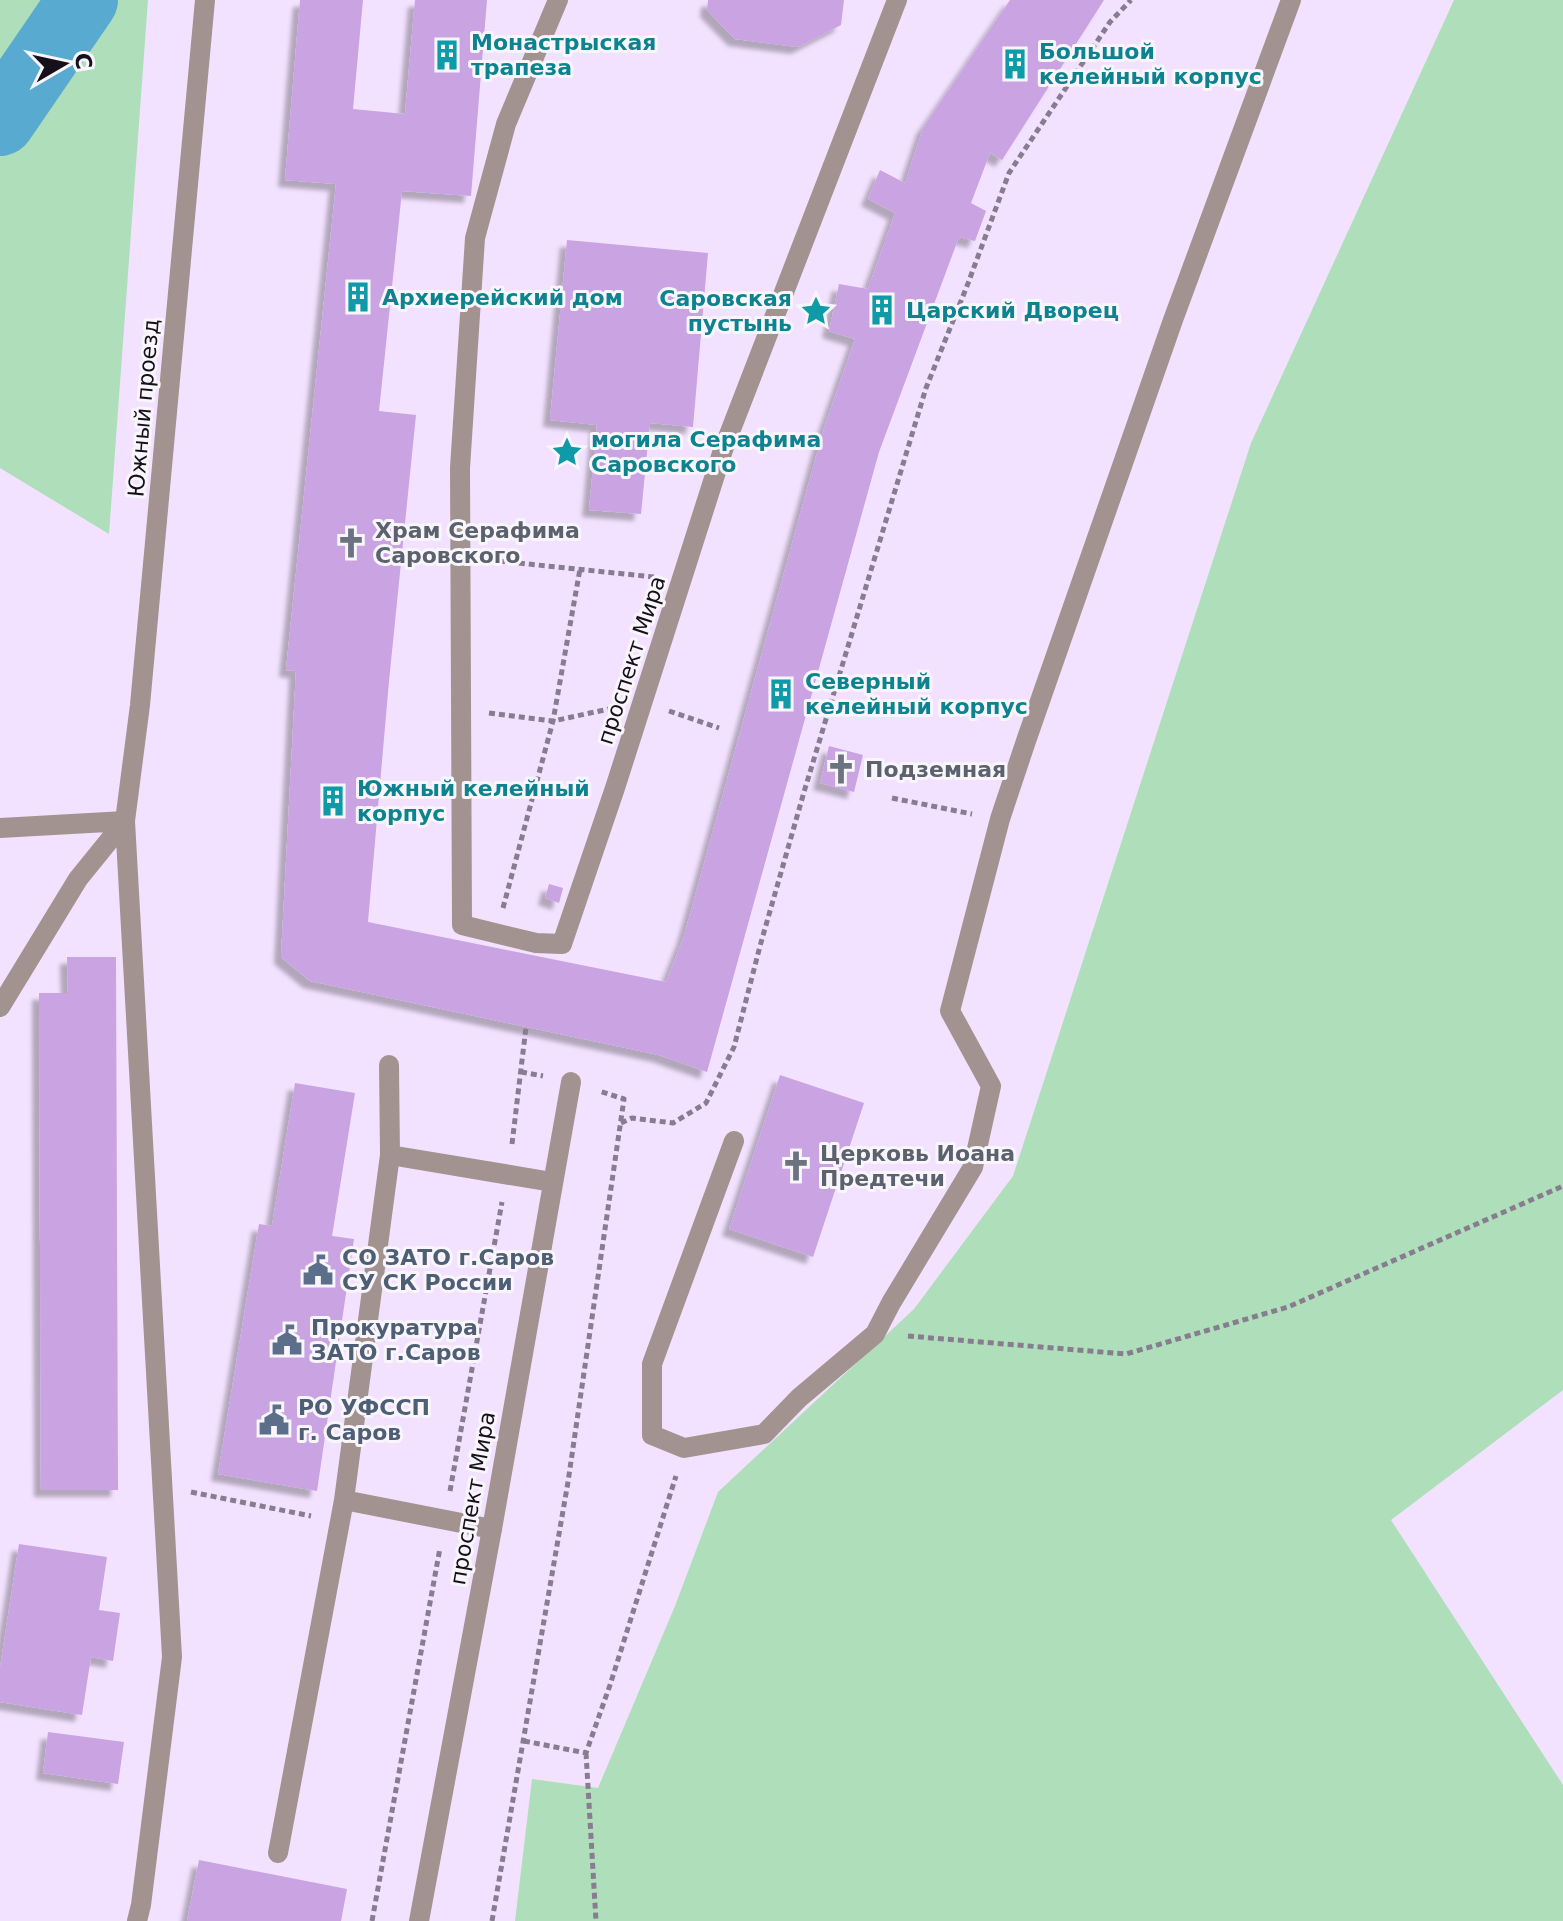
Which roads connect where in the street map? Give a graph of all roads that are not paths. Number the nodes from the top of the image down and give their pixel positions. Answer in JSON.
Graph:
{"nodes":[{"id":1,"x":205,"y":0,"type":"edge"},
{"id":2,"x":558,"y":0,"type":"edge"},
{"id":3,"x":897,"y":0,"type":"edge"},
{"id":4,"x":1291,"y":0,"type":"edge"},
{"id":5,"x":125,"y":821,"type":"junction"},
{"id":6,"x":0,"y":828,"type":"edge"},
{"id":7,"x":0,"y":1007,"type":"edge"},
{"id":8,"x":389,"y":1065,"type":"dead end"},
{"id":9,"x":571,"y":1082,"type":"dead end"},
{"id":10,"x":734,"y":1141,"type":"dead end"},
{"id":11,"x":390,"y":1155,"type":"junction"},
{"id":12,"x":552,"y":1182,"type":"junction"},
{"id":13,"x":344,"y":1500,"type":"junction"},
{"id":14,"x":492,"y":1529,"type":"junction"},
{"id":15,"x":278,"y":1853,"type":"dead end"},
{"id":16,"x":137,"y":1921,"type":"edge"},
{"id":17,"x":419,"y":1921,"type":"edge"}],
"edges":[{"from":1,"to":5,"type":"street","name":"Южный проезд"},
{"from":2,"to":3,"type":"street","name":"проспект Мира"},
{"from":4,"to":10,"type":"street"},
{"from":5,"to":6,"type":"street"},
{"from":5,"to":7,"type":"street"},
{"from":5,"to":16,"type":"street","name":"Южный проезд"},
{"from":8,"to":11,"type":"street"},
{"from":9,"to":12,"type":"street","name":"проспект Мира"},
{"from":11,"to":12,"type":"street"},
{"from":11,"to":13,"type":"street"},
{"from":12,"to":14,"type":"street","name":"проспект Мира"},
{"from":13,"to":14,"type":"street"},
{"from":13,"to":15,"type":"street"},
{"from":14,"to":17,"type":"street","name":"проспект Мира"}]}
